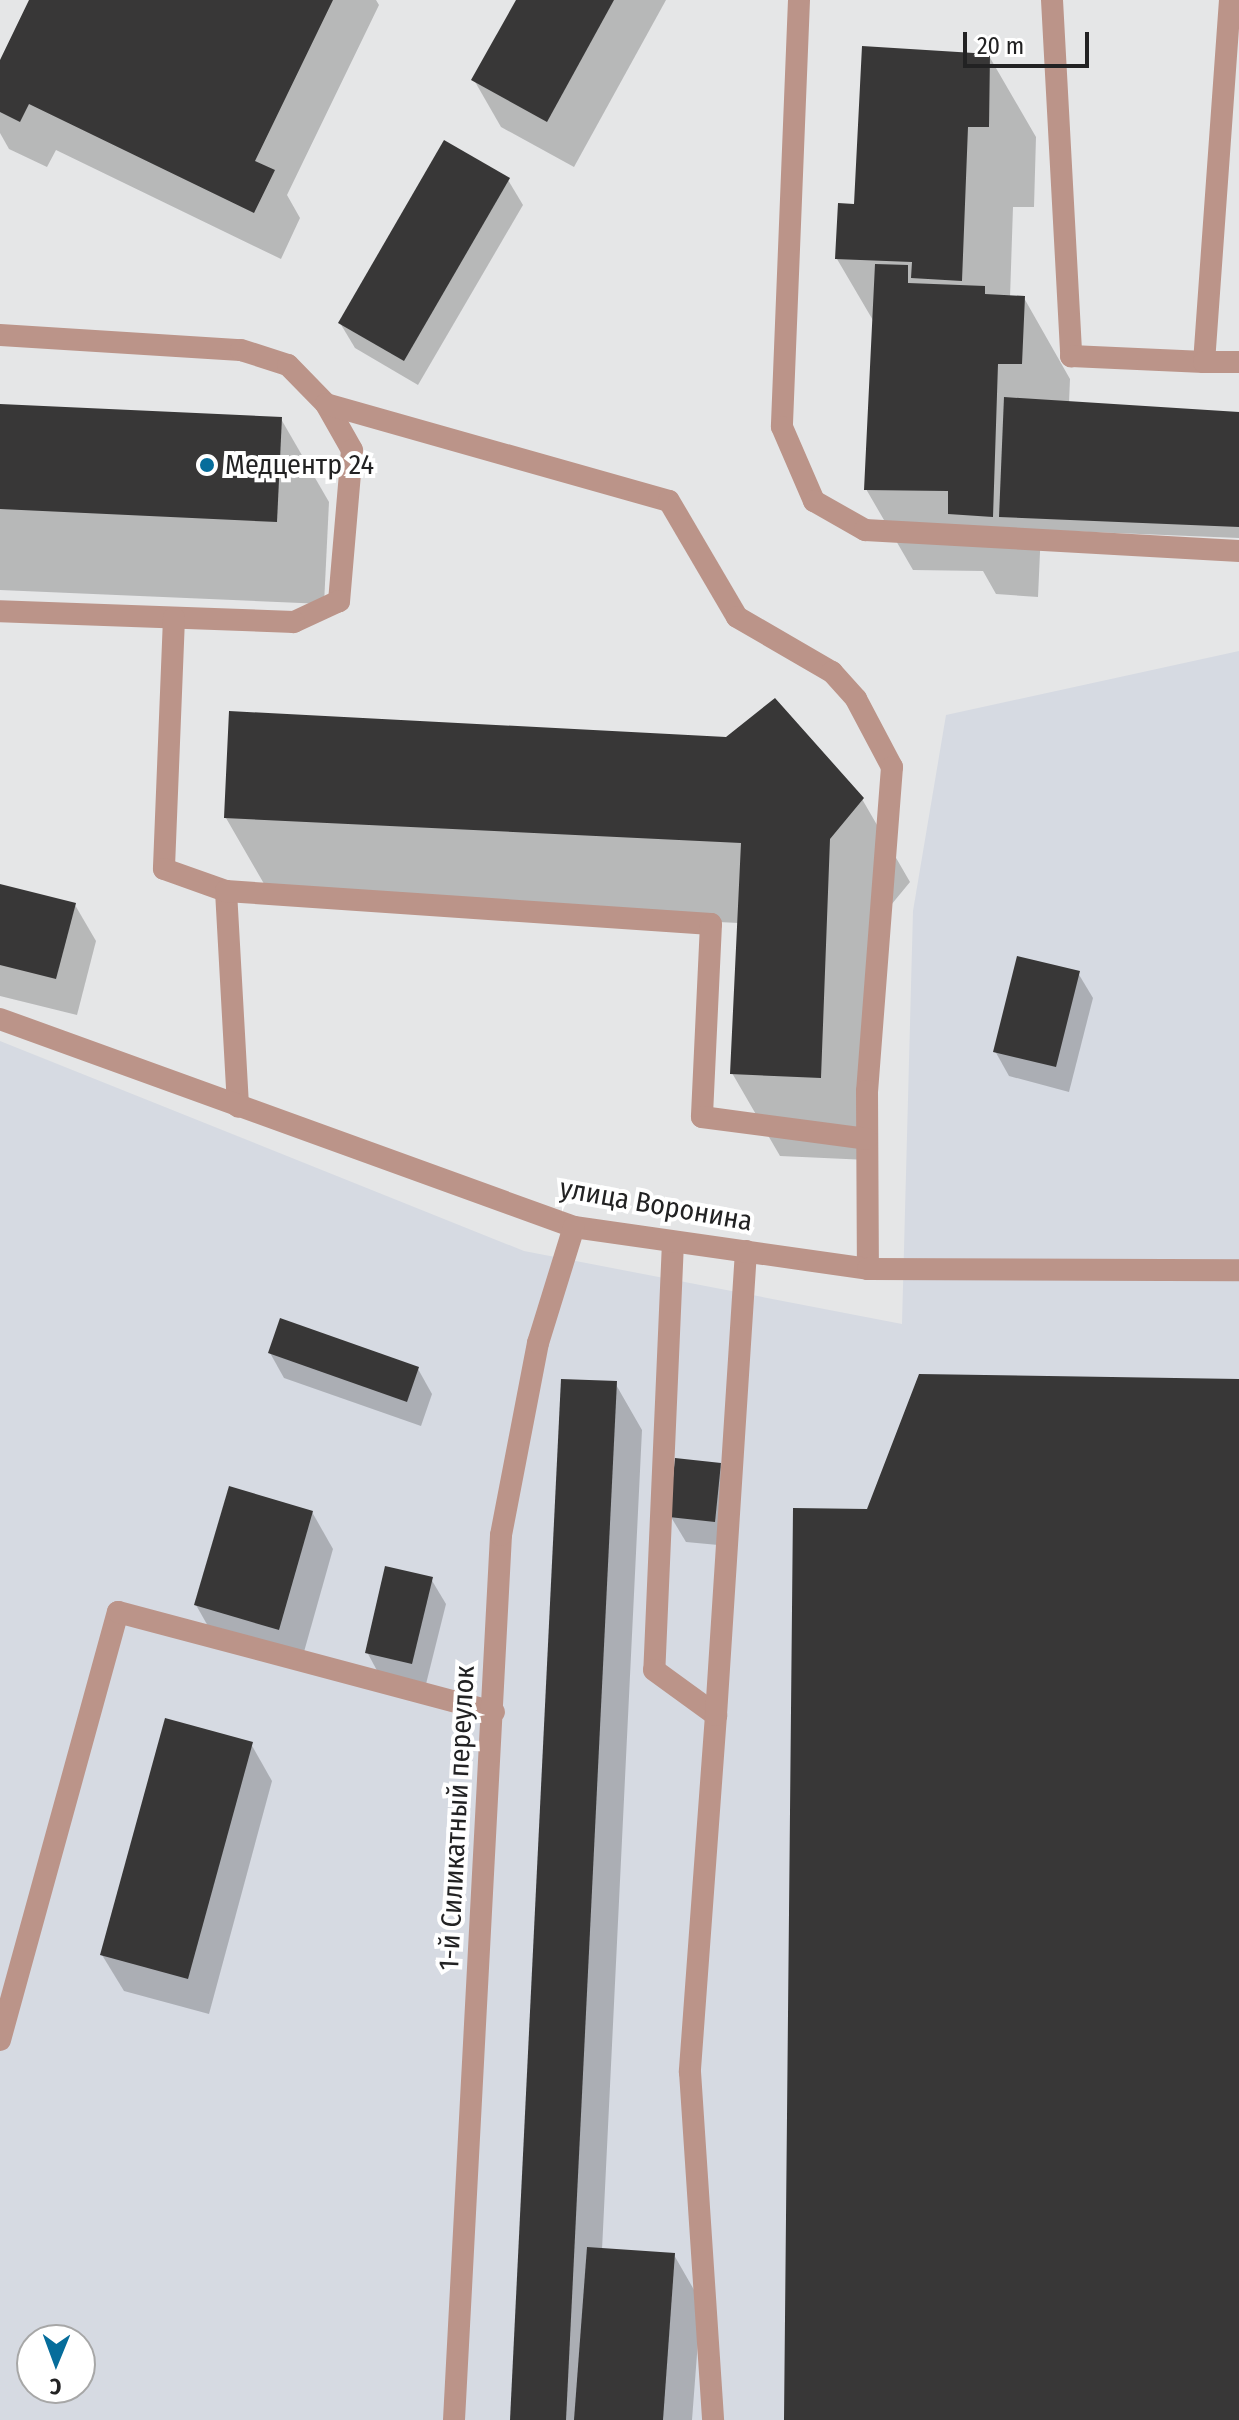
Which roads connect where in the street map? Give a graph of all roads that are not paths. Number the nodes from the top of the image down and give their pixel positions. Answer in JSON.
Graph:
{"nodes":[{"id":1,"x":799,"y":0,"type":"edge"},
{"id":2,"x":1052,"y":0,"type":"edge"},
{"id":3,"x":1230,"y":0,"type":"edge"},
{"id":4,"x":0,"y":335,"type":"edge"},
{"id":5,"x":1204,"y":362,"type":"junction"},
{"id":6,"x":1239,"y":362,"type":"edge"},
{"id":7,"x":326,"y":404,"type":"junction"},
{"id":8,"x":1239,"y":551,"type":"edge"},
{"id":9,"x":0,"y":611,"type":"edge"},
{"id":10,"x":174,"y":618,"type":"junction"},
{"id":11,"x":226,"y":891,"type":"junction"},
{"id":12,"x":0,"y":1019,"type":"edge"},
{"id":13,"x":238,"y":1107,"type":"junction"},
{"id":14,"x":867,"y":1139,"type":"junction"},
{"id":15,"x":574,"y":1227,"type":"junction"},
{"id":16,"x":673,"y":1242,"type":"junction"},
{"id":17,"x":746,"y":1251,"type":"junction"},
{"id":18,"x":868,"y":1269,"type":"junction"},
{"id":19,"x":1239,"y":1270,"type":"edge"},
{"id":20,"x":494,"y":1712,"type":"junction"},
{"id":21,"x":716,"y":1715,"type":"junction"},
{"id":22,"x":0,"y":2040,"type":"edge"},
{"id":23,"x":454,"y":2420,"type":"edge"},
{"id":24,"x":713,"y":2420,"type":"edge"}],
"edges":[{"from":1,"to":8,"type":"street"},
{"from":2,"to":5,"type":"street"},
{"from":3,"to":5,"type":"street"},
{"from":4,"to":7,"type":"street"},
{"from":5,"to":6,"type":"street"},
{"from":7,"to":10,"type":"street"},
{"from":7,"to":14,"type":"street"},
{"from":9,"to":10,"type":"street"},
{"from":10,"to":11,"type":"street"},
{"from":11,"to":13,"type":"street"},
{"from":11,"to":14,"type":"street"},
{"from":12,"to":13,"type":"street","name":"улица Воронина"},
{"from":13,"to":15,"type":"street","name":"улица Воронина"},
{"from":14,"to":18,"type":"street"},
{"from":15,"to":16,"type":"street","name":"улица Воронина"},
{"from":15,"to":20,"type":"street","name":"1-й Силикатный переулок"},
{"from":16,"to":17,"type":"street","name":"улица Воронина"},
{"from":16,"to":21,"type":"street"},
{"from":17,"to":18,"type":"street","name":"улица Воронина"},
{"from":17,"to":21,"type":"street"},
{"from":18,"to":19,"type":"street","name":"улица Воронина"},
{"from":20,"to":22,"type":"street"},
{"from":20,"to":23,"type":"street","name":"1-й Силикатный переулок"},
{"from":21,"to":24,"type":"street"}]}
